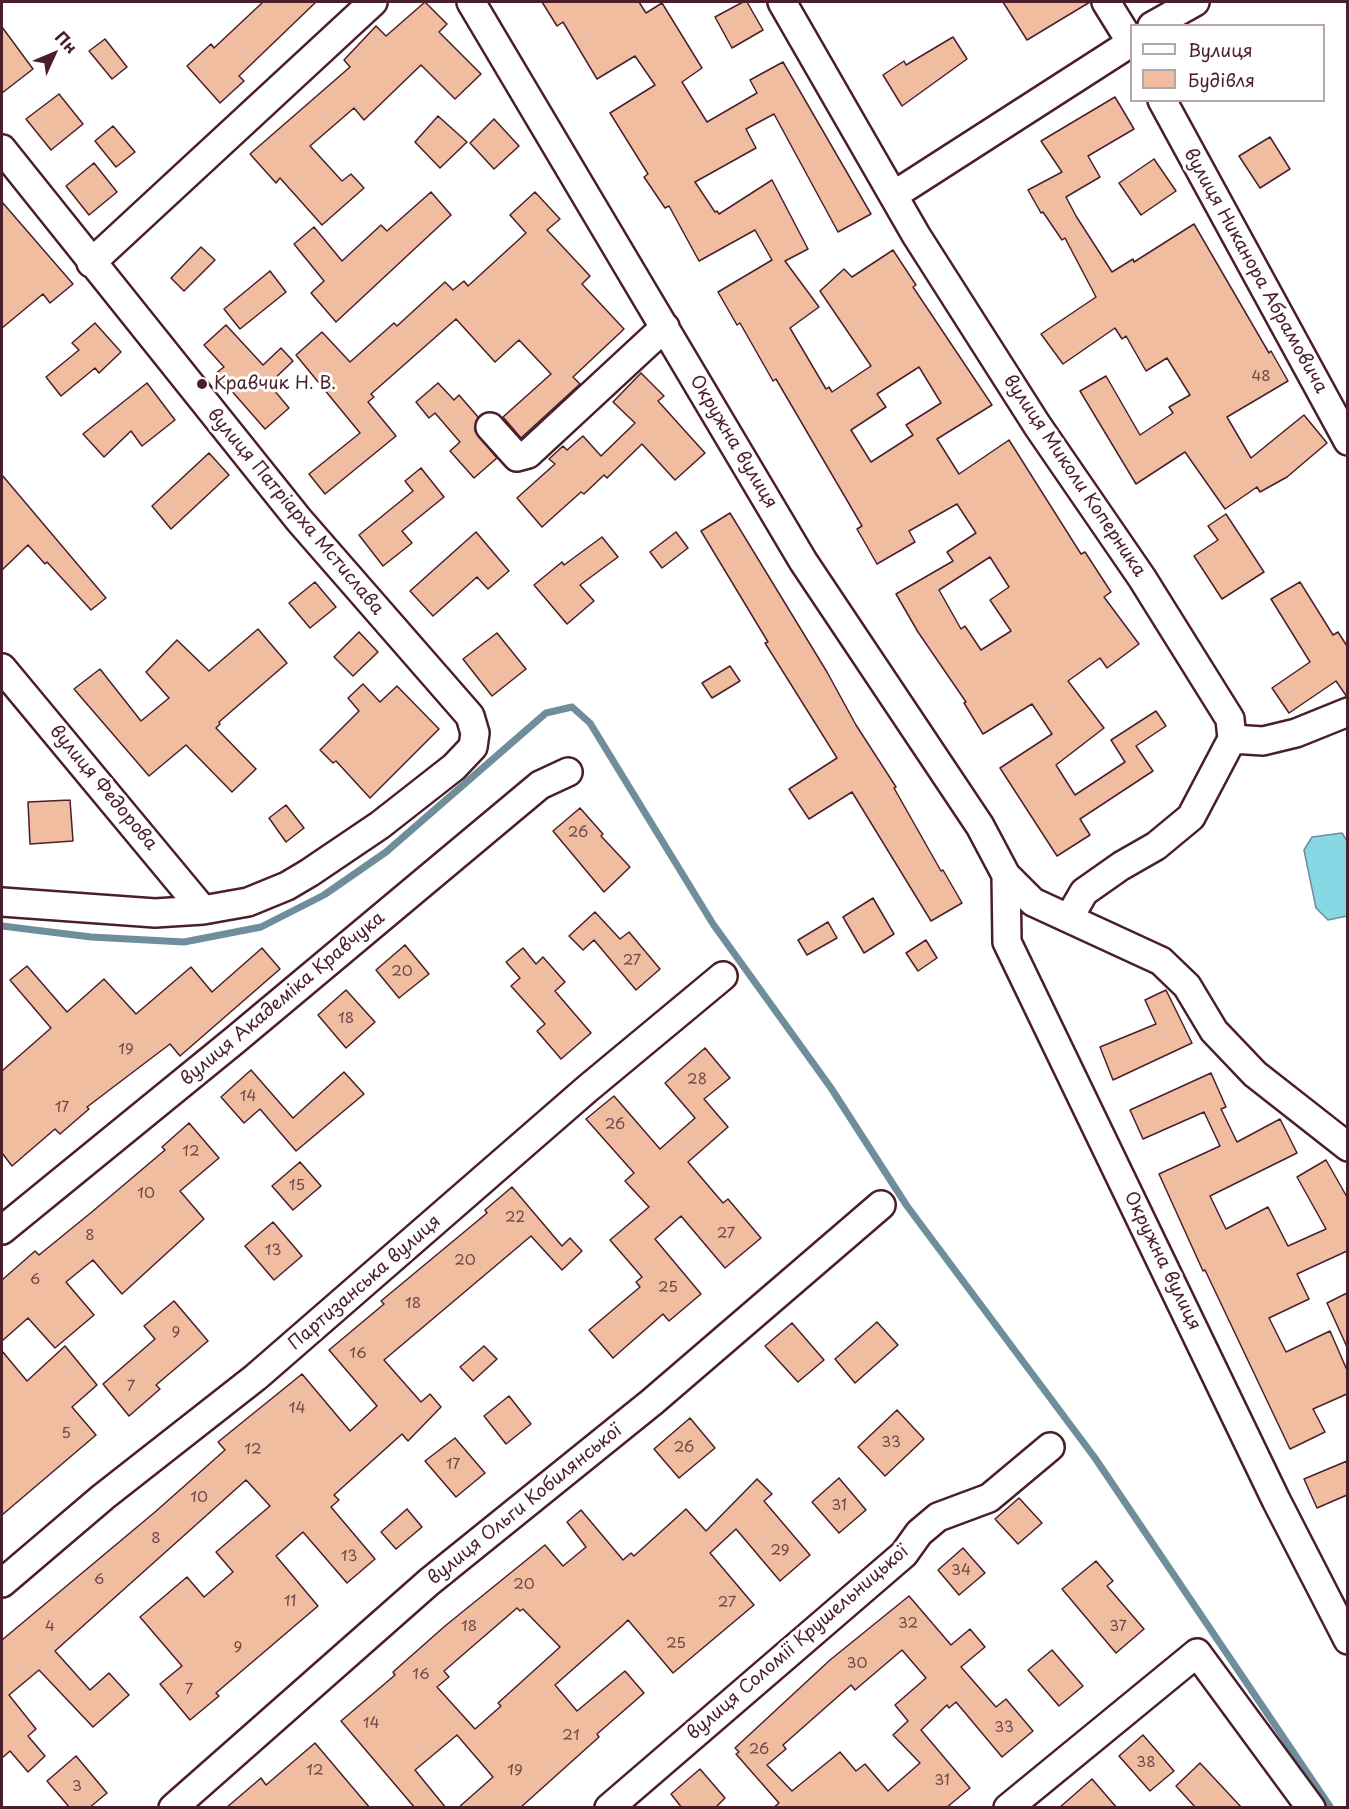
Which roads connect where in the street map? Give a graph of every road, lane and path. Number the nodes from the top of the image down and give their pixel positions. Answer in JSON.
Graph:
{"nodes":[{"id":1,"x":373,"y":2,"type":"edge"},
{"id":2,"x":471,"y":2,"type":"edge"},
{"id":3,"x":782,"y":2,"type":"edge"},
{"id":4,"x":1106,"y":2,"type":"edge"},
{"id":5,"x":1195,"y":2,"type":"edge"},
{"id":6,"x":1156,"y":24,"type":"edge"},
{"id":7,"x":1130,"y":41,"type":"edge"},
{"id":8,"x":1130,"y":44,"type":"edge"},
{"id":9,"x":1163,"y":102,"type":"edge"},
{"id":10,"x":2,"y":149,"type":"edge"},
{"id":11,"x":894,"y":195,"type":"junction"},
{"id":12,"x":91,"y":263,"type":"junction"},
{"id":13,"x":665,"y":327,"type":"junction"},
{"id":14,"x":490,"y":427,"type":"dead end"},
{"id":15,"x":1347,"y":441,"type":"edge"},
{"id":16,"x":2,"y":668,"type":"edge"},
{"id":17,"x":1347,"y":712,"type":"edge"},
{"id":18,"x":1232,"y":739,"type":"junction"},
{"id":19,"x":568,"y":772,"type":"dead end"},
{"id":20,"x":1006,"y":875,"type":"junction"},
{"id":21,"x":2,"y":902,"type":"edge"},
{"id":22,"x":203,"y":909,"type":"junction"},
{"id":23,"x":1069,"y":918,"type":"junction"},
{"id":24,"x":723,"y":976,"type":"dead end"},
{"id":25,"x":1347,"y":1147,"type":"edge"},
{"id":26,"x":880,"y":1205,"type":"dead end"},
{"id":27,"x":2,"y":1230,"type":"edge"},
{"id":28,"x":1050,"y":1447,"type":"dead end"},
{"id":29,"x":2,"y":1583,"type":"edge"},
{"id":30,"x":1347,"y":1640,"type":"edge"},
{"id":31,"x":173,"y":1808,"type":"edge"},
{"id":32,"x":609,"y":1808,"type":"edge"},
{"id":33,"x":1008,"y":1808,"type":"edge"},
{"id":34,"x":1311,"y":1808,"type":"edge"}],
"edges":[{"from":1,"to":12,"type":"street"},
{"from":2,"to":13,"type":"street","name":"Окружна вулиця"},
{"from":3,"to":11,"type":"street","name":"вулиця Миколи Коперника"},
{"from":4,"to":7,"type":"street"},
{"from":5,"to":6,"type":"street"},
{"from":8,"to":11,"type":"street"},
{"from":9,"to":15,"type":"street","name":"вулиця Никанора Абрамовича"},
{"from":10,"to":12,"type":"street","name":"вулиця Патріарха Мстислава"},
{"from":11,"to":18,"type":"street","name":"вулиця Миколи Коперника"},
{"from":12,"to":22,"type":"street","name":"вулиця Патріарха Мстислава"},
{"from":13,"to":14,"type":"street"},
{"from":13,"to":20,"type":"street","name":"Окружна вулиця"},
{"from":16,"to":22,"type":"street","name":"вулиця Федорова"},
{"from":17,"to":18,"type":"street"},
{"from":18,"to":23,"type":"street"},
{"from":19,"to":27,"type":"street","name":"вулиця Академіка Кравчука"},
{"from":20,"to":23,"type":"street","name":"Окружна вулиця"},
{"from":20,"to":30,"type":"street","name":"Окружна вулиця"},
{"from":21,"to":22,"type":"street"},
{"from":23,"to":25,"type":"street","name":"Окружна вулиця"},
{"from":24,"to":29,"type":"street","name":"Партизанська вулиця"},
{"from":26,"to":31,"type":"street","name":"вулиця Ольги Кобилянської"},
{"from":28,"to":32,"type":"street","name":"вулиця Соломії Крушельницької"},
{"from":33,"to":34,"type":"street"}]}
